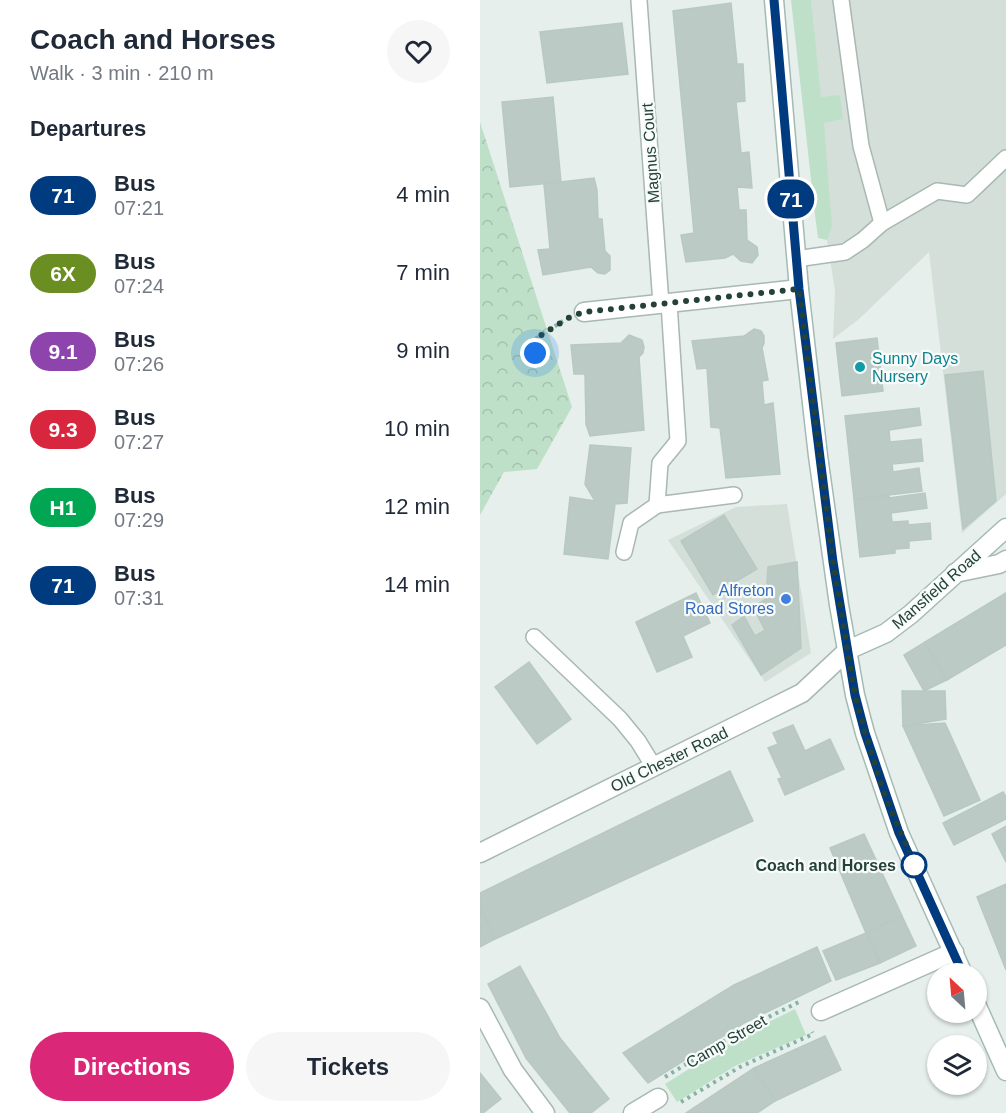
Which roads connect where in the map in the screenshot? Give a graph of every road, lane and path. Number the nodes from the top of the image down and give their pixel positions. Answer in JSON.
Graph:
{"nodes":[{"id":1,"x":774,"y":0,"type":"edge"},
{"id":2,"x":841,"y":0,"type":"edge"},
{"id":3,"x":639,"y":2,"type":"dead end"},
{"id":4,"x":1006,"y":158,"type":"edge"},
{"id":5,"x":882,"y":223,"type":"junction"},
{"id":6,"x":796,"y":259,"type":"junction"},
{"id":7,"x":799,"y":289,"type":"junction"},
{"id":8,"x":665,"y":303,"type":"junction"},
{"id":9,"x":584,"y":312,"type":"joint"},
{"id":10,"x":535,"y":353,"type":"dead end"},
{"id":11,"x":735,"y":495,"type":"dead end"},
{"id":12,"x":657,"y":505,"type":"junction"},
{"id":13,"x":1006,"y":528,"type":"edge"},
{"id":14,"x":624,"y":552,"type":"dead end"},
{"id":15,"x":1006,"y":560,"type":"edge"},
{"id":16,"x":955,"y":573,"type":"junction"},
{"id":17,"x":534,"y":637,"type":"dead end"},
{"id":18,"x":848,"y":650,"type":"junction"},
{"id":19,"x":654,"y":767,"type":"junction"},
{"id":20,"x":480,"y":854,"type":"edge"},
{"id":21,"x":954,"y":952,"type":"junction"},
{"id":22,"x":958,"y":963,"type":"edge"},
{"id":23,"x":480,"y":1008,"type":"edge"},
{"id":24,"x":814,"y":1015,"type":"junction"},
{"id":25,"x":985,"y":1023,"type":"edge"},
{"id":26,"x":1006,"y":1071,"type":"edge"},
{"id":27,"x":658,"y":1098,"type":"junction"},
{"id":28,"x":544,"y":1113,"type":"edge"},
{"id":29,"x":633,"y":1113,"type":"edge"}],
"edges":[{"from":1,"to":6,"type":"street"},
{"from":2,"to":5,"type":"lane"},
{"from":3,"to":8,"type":"lane","name":"Magnus Court"},
{"from":4,"to":5,"type":"lane"},
{"from":5,"to":6,"type":"lane"},
{"from":6,"to":7,"type":"street"},
{"from":7,"to":8,"type":"street"},
{"from":7,"to":18,"type":"street"},
{"from":8,"to":9,"type":"street"},
{"from":8,"to":12,"type":"lane","name":"Magnus Court"},
{"from":9,"to":10,"type":"path"},
{"from":11,"to":12,"type":"lane"},
{"from":12,"to":14,"type":"lane"},
{"from":13,"to":16,"type":"street","name":"Mansfield Road"},
{"from":15,"to":16,"type":"street"},
{"from":16,"to":18,"type":"street","name":"Mansfield Road"},
{"from":17,"to":19,"type":"lane"},
{"from":18,"to":19,"type":"street","name":"Old Chester Road"},
{"from":18,"to":21,"type":"street"},
{"from":19,"to":20,"type":"street","name":"Old Chester Road"},
{"from":21,"to":22,"type":"street"},
{"from":21,"to":24,"type":"street"},
{"from":23,"to":28,"type":"street"},
{"from":24,"to":27,"type":"path","name":"Camp Street"},
{"from":24,"to":27,"type":"path","name":"Camp Street"},
{"from":25,"to":26,"type":"street"},
{"from":27,"to":29,"type":"street"}]}
